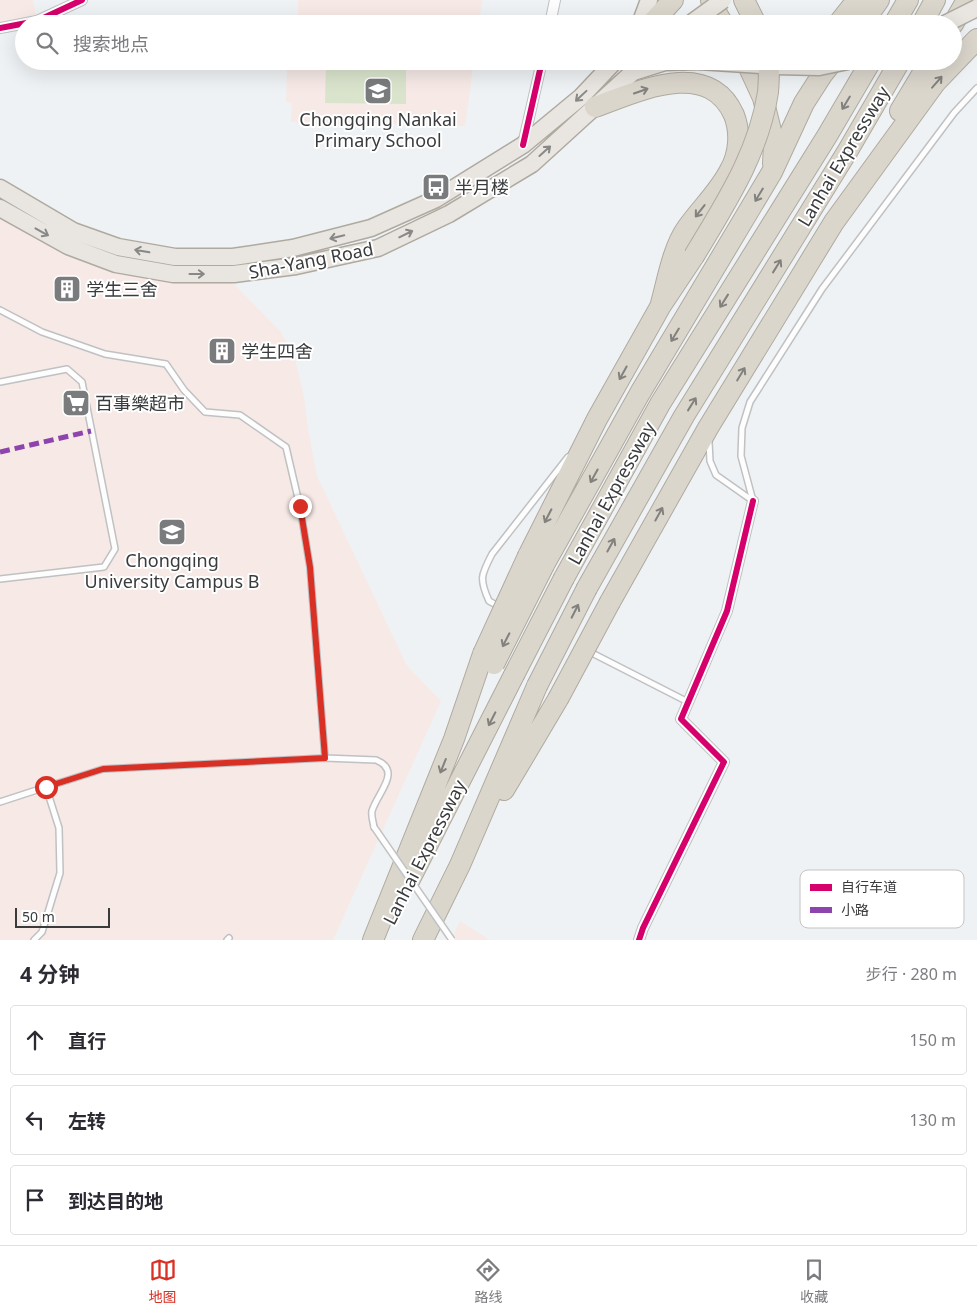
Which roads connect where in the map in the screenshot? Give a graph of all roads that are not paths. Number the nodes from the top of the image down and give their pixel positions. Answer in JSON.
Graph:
{"nodes":[{"id":1,"x":82,"y":0,"type":"edge"},
{"id":2,"x":556,"y":0,"type":"edge"},
{"id":3,"x":649,"y":0,"type":"edge"},
{"id":4,"x":658,"y":0,"type":"edge"},
{"id":5,"x":673,"y":0,"type":"edge"},
{"id":6,"x":711,"y":0,"type":"edge"},
{"id":7,"x":724,"y":0,"type":"edge"},
{"id":8,"x":744,"y":0,"type":"edge"},
{"id":9,"x":857,"y":0,"type":"edge"},
{"id":10,"x":878,"y":0,"type":"edge"},
{"id":11,"x":908,"y":0,"type":"edge"},
{"id":12,"x":935,"y":0,"type":"edge"},
{"id":13,"x":967,"y":0,"type":"edge"},
{"id":14,"x":977,"y":8,"type":"edge"},
{"id":15,"x":50,"y":15,"type":"edge"},
{"id":16,"x":552,"y":15,"type":"edge"},
{"id":17,"x":643,"y":15,"type":"edge"},
{"id":18,"x":649,"y":15,"type":"edge"},
{"id":19,"x":659,"y":15,"type":"edge"},
{"id":20,"x":703,"y":15,"type":"edge"},
{"id":21,"x":718,"y":15,"type":"edge"},
{"id":22,"x":730,"y":15,"type":"edge"},
{"id":23,"x":752,"y":15,"type":"edge"},
{"id":24,"x":845,"y":15,"type":"edge"},
{"id":25,"x":868,"y":15,"type":"edge"},
{"id":26,"x":899,"y":15,"type":"edge"},
{"id":27,"x":927,"y":15,"type":"edge"},
{"id":28,"x":958,"y":15,"type":"edge"},
{"id":29,"x":962,"y":16,"type":"edge"},
{"id":30,"x":15,"y":25,"type":"edge"},
{"id":31,"x":0,"y":28,"type":"edge"},
{"id":32,"x":977,"y":39,"type":"edge"},
{"id":33,"x":962,"y":55,"type":"edge"},
{"id":34,"x":540,"y":70,"type":"edge"},
{"id":35,"x":606,"y":70,"type":"edge"},
{"id":36,"x":635,"y":70,"type":"edge"},
{"id":37,"x":639,"y":70,"type":"edge"},
{"id":38,"x":750,"y":70,"type":"edge"},
{"id":39,"x":769,"y":70,"type":"edge"},
{"id":40,"x":826,"y":70,"type":"edge"},
{"id":41,"x":866,"y":70,"type":"edge"},
{"id":42,"x":895,"y":70,"type":"edge"},
{"id":43,"x":925,"y":70,"type":"edge"},
{"id":44,"x":947,"y":70,"type":"edge"},
{"id":45,"x":633,"y":72,"type":"junction"},
{"id":46,"x":977,"y":88,"type":"edge"},
{"id":47,"x":594,"y":107,"type":"junction"},
{"id":48,"x":523,"y":145,"type":"junction"},
{"id":49,"x":772,"y":172,"type":"junction"},
{"id":50,"x":0,"y":188,"type":"edge"},
{"id":51,"x":0,"y":208,"type":"edge"},
{"id":52,"x":834,"y":222,"type":"junction"},
{"id":53,"x":660,"y":307,"type":"junction"},
{"id":54,"x":0,"y":310,"type":"edge"},
{"id":55,"x":0,"y":382,"type":"edge"},
{"id":56,"x":597,"y":420,"type":"junction"},
{"id":57,"x":708,"y":428,"type":"junction"},
{"id":58,"x":753,"y":501,"type":"junction"},
{"id":59,"x":536,"y":560,"type":"junction"},
{"id":60,"x":0,"y":579,"type":"edge"},
{"id":61,"x":506,"y":610,"type":"dead end"},
{"id":62,"x":515,"y":614,"type":"dead end"},
{"id":63,"x":523,"y":618,"type":"dead end"},
{"id":64,"x":532,"y":623,"type":"dead end"},
{"id":65,"x":541,"y":627,"type":"dead end"},
{"id":66,"x":558,"y":636,"type":"dead end"},
{"id":67,"x":567,"y":640,"type":"dead end"},
{"id":68,"x":575,"y":645,"type":"dead end"},
{"id":69,"x":688,"y":702,"type":"junction"},
{"id":70,"x":325,"y":758,"type":"junction"},
{"id":71,"x":46,"y":787,"type":"junction"},
{"id":72,"x":0,"y":802,"type":"edge"},
{"id":73,"x":460,"y":865,"type":"junction"},
{"id":74,"x":34,"y":940,"type":"edge"},
{"id":75,"x":373,"y":940,"type":"edge"},
{"id":76,"x":379,"y":940,"type":"edge"},
{"id":77,"x":423,"y":940,"type":"edge"},
{"id":78,"x":452,"y":940,"type":"edge"},
{"id":79,"x":639,"y":940,"type":"edge"}],
"edges":[{"from":1,"to":15,"type":"street"},
{"from":2,"to":16,"type":"street"},
{"from":3,"to":17,"type":"main road"},
{"from":4,"to":18,"type":"main road"},
{"from":5,"to":19,"type":"highway"},
{"from":6,"to":21,"type":"highway"},
{"from":7,"to":20,"type":"main road","bridge":true},
{"from":7,"to":22,"type":"highway"},
{"from":8,"to":23,"type":"highway"},
{"from":9,"to":24,"type":"highway"},
{"from":10,"to":25,"type":"highway"},
{"from":11,"to":26,"type":"highway"},
{"from":12,"to":27,"type":"highway"},
{"from":13,"to":28,"type":"highway"},
{"from":14,"to":29,"type":"main road","bridge":true},
{"from":30,"to":31,"type":"street"},
{"from":33,"to":32,"type":"highway","one_way":true},
{"from":34,"to":48,"type":"street"},
{"from":35,"to":48,"type":"main road","name":"Sha-Yang Road","one_way":true},
{"from":36,"to":45,"type":"main road"},
{"from":37,"to":45,"type":"main road","name":"Sha-Yang Road"},
{"from":38,"to":49,"type":"highway"},
{"from":39,"to":53,"type":"highway","bridge":true},
{"from":40,"to":49,"type":"highway"},
{"from":41,"to":76,"type":"highway","name":"Lanhai Expressway","one_way":true,"bridge":true},
{"from":73,"to":42,"type":"highway","name":"Lanhai Expressway","one_way":true,"bridge":true},
{"from":43,"to":52,"type":"highway"},
{"from":52,"to":44,"type":"highway","one_way":true},
{"from":45,"to":47,"type":"main road","name":"Sha-Yang Road"},
{"from":46,"to":58,"type":"lane"},
{"from":51,"to":47,"type":"main road","name":"Sha-Yang Road","one_way":true},
{"from":47,"to":53,"type":"highway","one_way":true},
{"from":48,"to":50,"type":"main road","name":"Sha-Yang Road","one_way":true},
{"from":49,"to":59,"type":"highway","one_way":true},
{"from":57,"to":52,"type":"highway","one_way":true},
{"from":53,"to":56,"type":"highway","one_way":true},
{"from":54,"to":70,"type":"lane"},
{"from":55,"to":60,"type":"lane"},
{"from":56,"to":59,"type":"highway","one_way":true},
{"from":56,"to":61,"type":"lane"},
{"from":57,"to":58,"type":"lane"},
{"from":73,"to":57,"type":"highway","one_way":true,"bridge":true},
{"from":58,"to":69,"type":"street"},
{"from":59,"to":75,"type":"highway","one_way":true,"bridge":true},
{"from":62,"to":63,"type":"lane"},
{"from":64,"to":65,"type":"lane"},
{"from":66,"to":67,"type":"lane"},
{"from":68,"to":69,"type":"lane"},
{"from":69,"to":79,"type":"street"},
{"from":70,"to":71,"type":"lane"},
{"from":70,"to":78,"type":"lane","bridge":true},
{"from":71,"to":72,"type":"lane"},
{"from":71,"to":74,"type":"lane"},
{"from":73,"to":77,"type":"highway","name":"Lanhai Expressway"}]}
